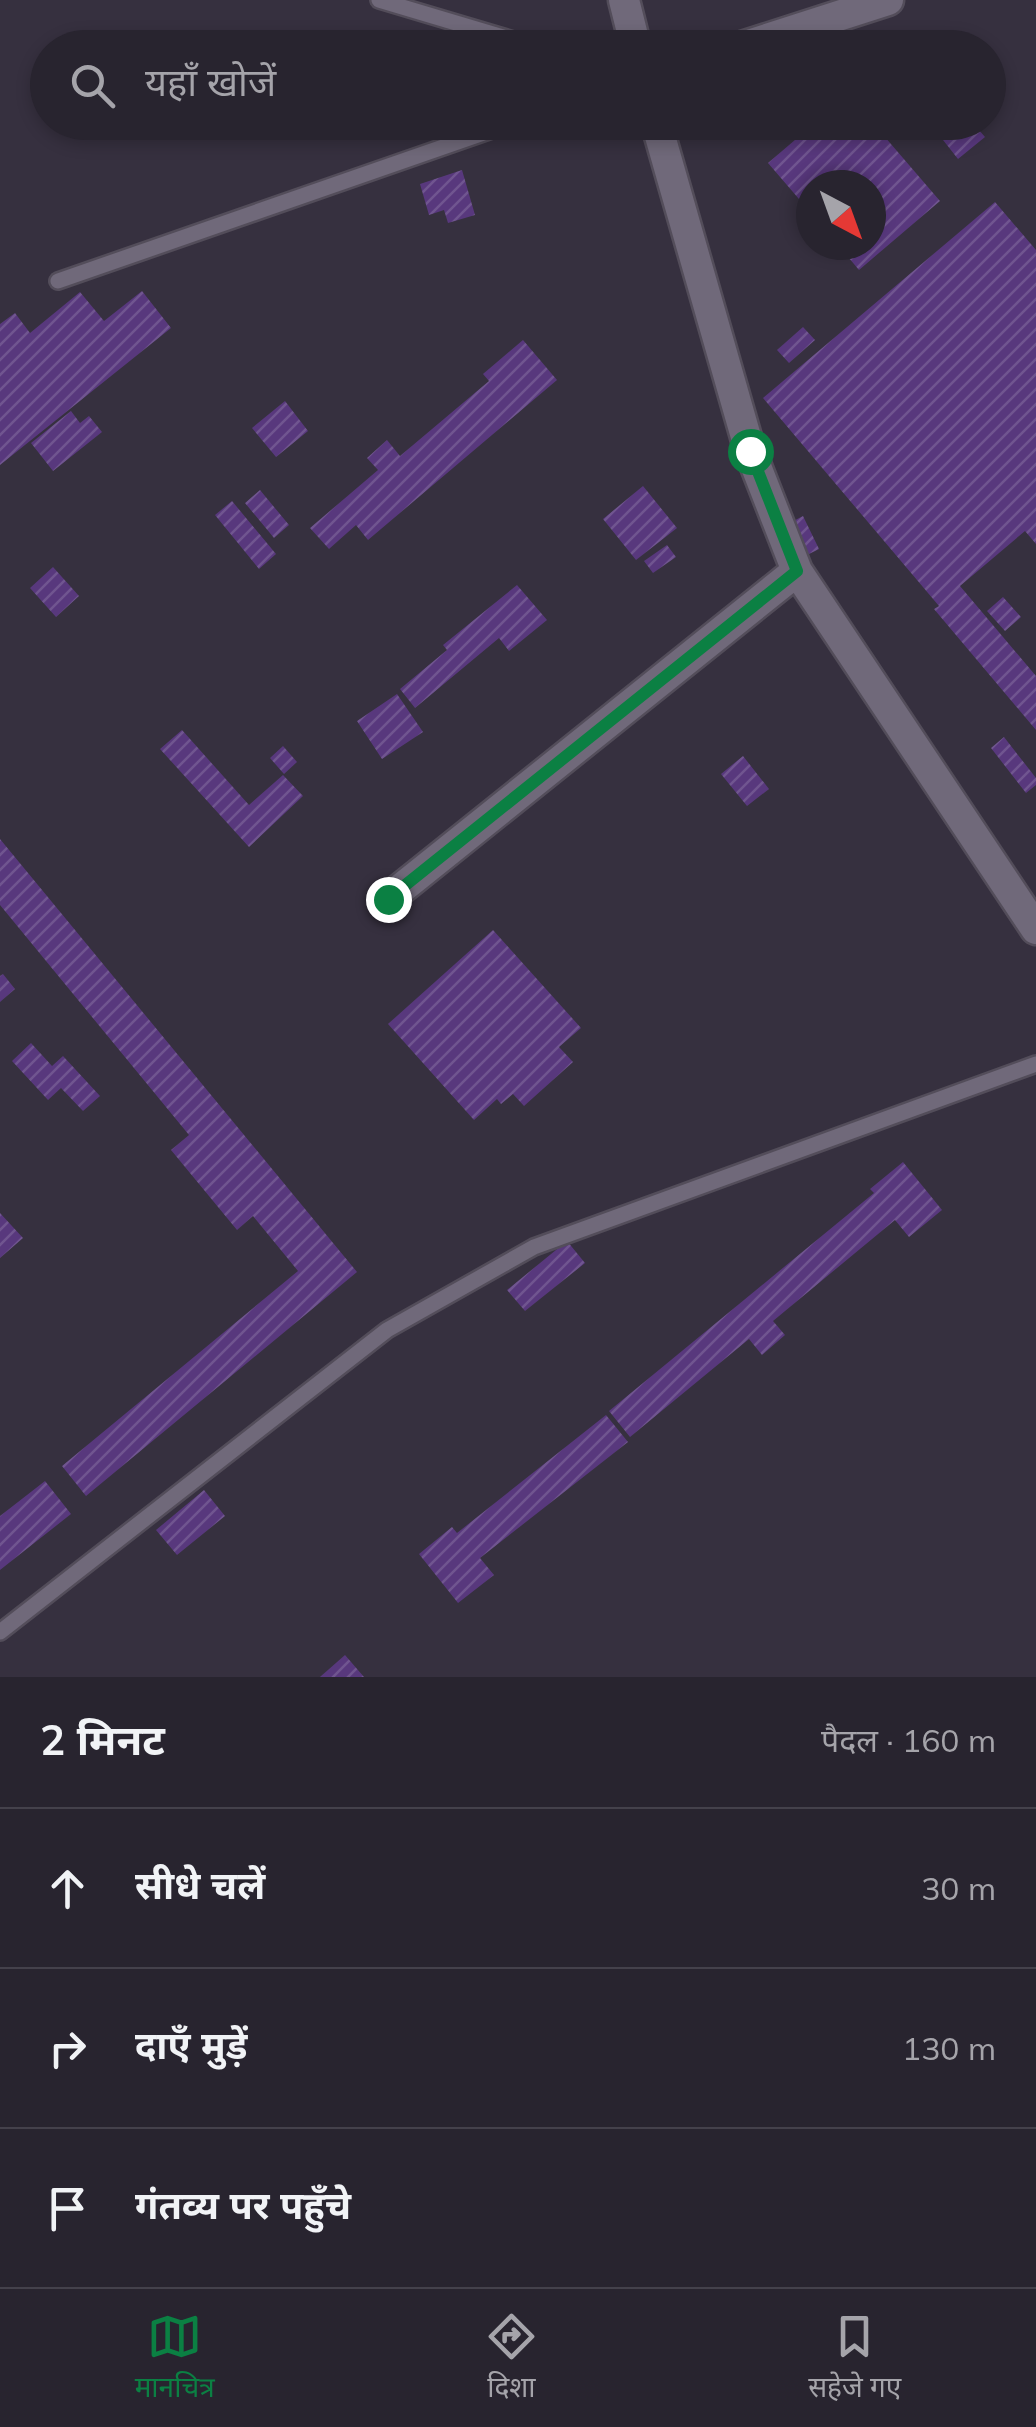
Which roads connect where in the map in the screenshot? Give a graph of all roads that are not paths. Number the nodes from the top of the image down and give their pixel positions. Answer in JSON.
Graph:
{"nodes":[{"id":1,"x":379,"y":0,"type":"edge"},
{"id":2,"x":624,"y":0,"type":"edge"},
{"id":3,"x":888,"y":0,"type":"edge"},
{"id":4,"x":480,"y":30,"type":"edge"},
{"id":5,"x":632,"y":30,"type":"edge"},
{"id":6,"x":795,"y":30,"type":"edge"},
{"id":7,"x":464,"y":140,"type":"edge"},
{"id":8,"x":661,"y":140,"type":"edge"},
{"id":9,"x":58,"y":282,"type":"dead end"},
{"id":10,"x":797,"y":571,"type":"junction"},
{"id":11,"x":388,"y":899,"type":"dead end"},
{"id":12,"x":1036,"y":929,"type":"edge"},
{"id":13,"x":1036,"y":1064,"type":"edge"},
{"id":14,"x":0,"y":1632,"type":"edge"}],
"edges":[{"from":1,"to":4,"type":"lane"},
{"from":2,"to":5,"type":"street"},
{"from":3,"to":6,"type":"street"},
{"from":7,"to":9,"type":"lane"},
{"from":8,"to":10,"type":"street"},
{"from":10,"to":11,"type":"street"},
{"from":10,"to":12,"type":"street"},
{"from":13,"to":14,"type":"lane"}]}
